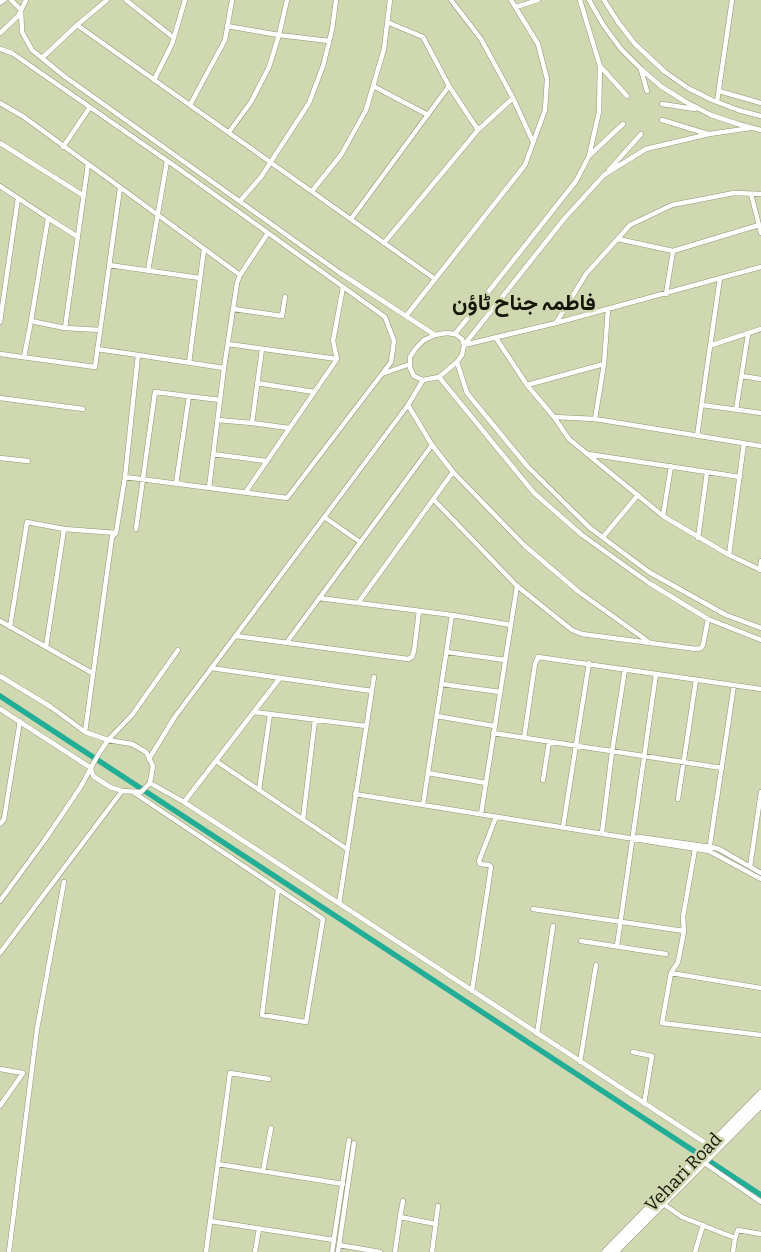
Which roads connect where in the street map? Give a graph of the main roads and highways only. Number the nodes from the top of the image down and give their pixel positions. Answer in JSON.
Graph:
{"nodes":[{"id":1,"x":761,"y":1094,"type":"edge"},
{"id":2,"x":761,"y":1104,"type":"edge"},
{"id":3,"x":606,"y":1252,"type":"edge"},
{"id":4,"x":614,"y":1252,"type":"edge"}],
"edges":[{"from":1,"to":3,"type":"main road","name":"Vehari Road"},
{"from":2,"to":4,"type":"main road","name":"Vehari Road"}]}
